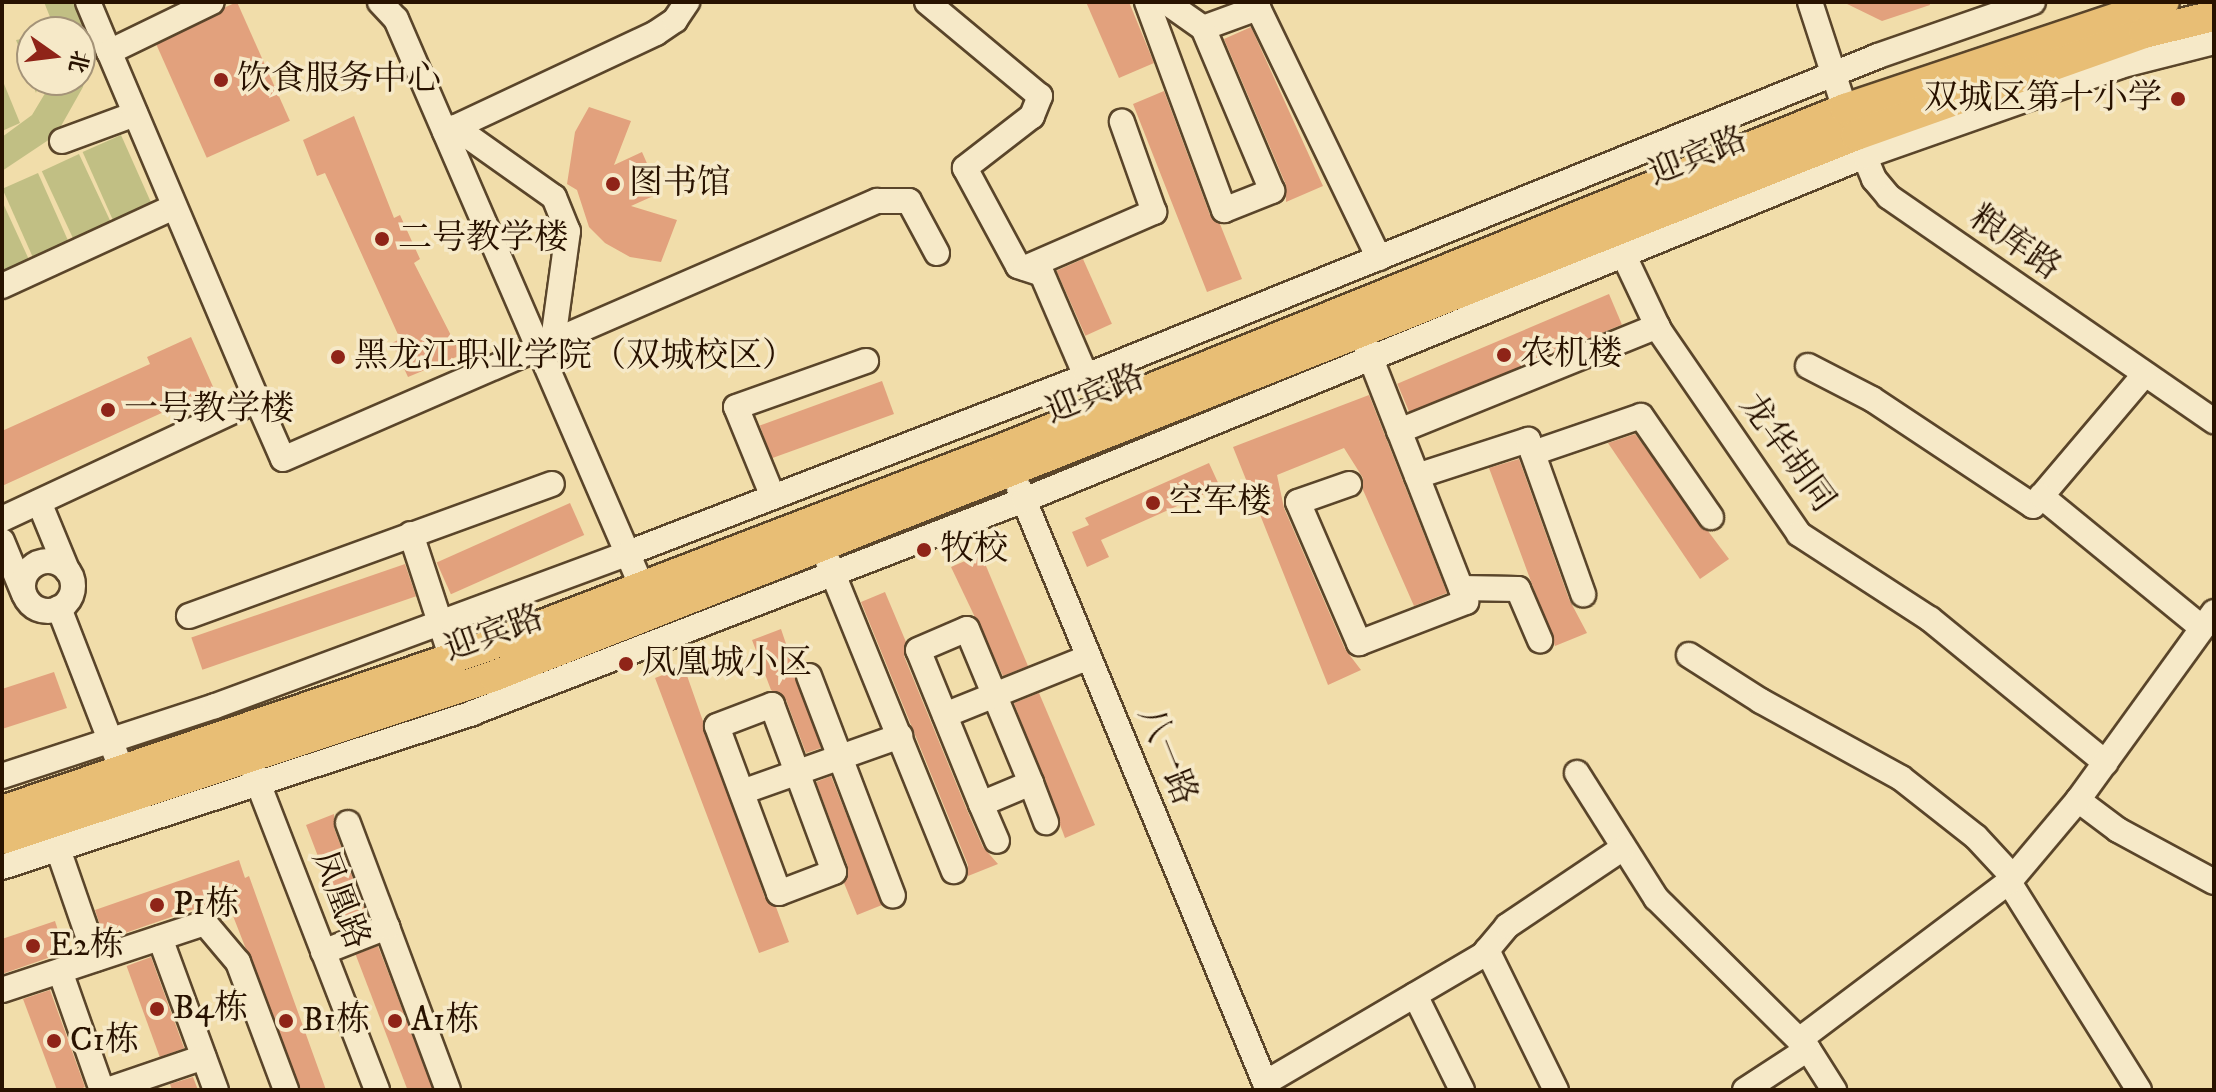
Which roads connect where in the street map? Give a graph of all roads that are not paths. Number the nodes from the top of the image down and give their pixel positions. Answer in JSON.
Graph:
{"nodes":[{"id":1,"x":88,"y":2,"type":"edge"},
{"id":2,"x":212,"y":2,"type":"edge"},
{"id":3,"x":687,"y":2,"type":"edge"},
{"id":4,"x":927,"y":2,"type":"edge"},
{"id":5,"x":1147,"y":2,"type":"edge"},
{"id":6,"x":1166,"y":2,"type":"edge"},
{"id":7,"x":1810,"y":2,"type":"edge"},
{"id":8,"x":2033,"y":2,"type":"edge"},
{"id":9,"x":2164,"y":2,"type":"edge"},
{"id":10,"x":392,"y":8,"type":"edge"},
{"id":11,"x":2214,"y":16,"type":"edge"},
{"id":12,"x":1203,"y":28,"type":"junction"},
{"id":13,"x":2214,"y":42,"type":"edge"},
{"id":14,"x":109,"y":52,"type":"junction"},
{"id":15,"x":1832,"y":74,"type":"junction"},
{"id":16,"x":135,"y":114,"type":"junction"},
{"id":17,"x":1122,"y":122,"type":"dead end"},
{"id":18,"x":450,"y":130,"type":"junction"},
{"id":19,"x":1855,"y":133,"type":"junction"},
{"id":20,"x":62,"y":141,"type":"dead end"},
{"id":21,"x":174,"y":207,"type":"junction"},
{"id":22,"x":1613,"y":230,"type":"junction"},
{"id":23,"x":937,"y":253,"type":"dead end"},
{"id":24,"x":1379,"y":258,"type":"junction"},
{"id":25,"x":1025,"y":268,"type":"junction"},
{"id":26,"x":2,"y":286,"type":"edge"},
{"id":27,"x":1657,"y":326,"type":"junction"},
{"id":28,"x":1365,"y":343,"type":"junction"},
{"id":29,"x":545,"y":345,"type":"junction"},
{"id":30,"x":866,"y":361,"type":"dead end"},
{"id":31,"x":1808,"y":366,"type":"dead end"},
{"id":32,"x":2145,"y":374,"type":"junction"},
{"id":33,"x":1086,"y":376,"type":"junction"},
{"id":34,"x":257,"y":400,"type":"junction"},
{"id":35,"x":2214,"y":421,"type":"edge"},
{"id":36,"x":1399,"y":431,"type":"junction"},
{"id":37,"x":1533,"y":453,"type":"junction"},
{"id":38,"x":1007,"y":459,"type":"junction"},
{"id":39,"x":1417,"y":476,"type":"junction"},
{"id":40,"x":552,"y":484,"type":"dead end"},
{"id":41,"x":1349,"y":484,"type":"dead end"},
{"id":42,"x":2041,"y":496,"type":"junction"},
{"id":43,"x":773,"y":497,"type":"junction"},
{"id":44,"x":1024,"y":500,"type":"junction"},
{"id":45,"x":39,"y":502,"type":"junction"},
{"id":46,"x":1711,"y":517,"type":"dead end"},
{"id":47,"x":2,"y":519,"type":"edge"},
{"id":48,"x":411,"y":534,"type":"junction"},
{"id":49,"x":2,"y":541,"type":"edge"},
{"id":50,"x":628,"y":553,"type":"junction"},
{"id":51,"x":827,"y":560,"type":"junction"},
{"id":52,"x":67,"y":570,"type":"junction"},
{"id":53,"x":642,"y":587,"type":"junction"},
{"id":54,"x":1461,"y":588,"type":"junction"},
{"id":55,"x":24,"y":594,"type":"junction"},
{"id":56,"x":1583,"y":594,"type":"dead end"},
{"id":57,"x":59,"y":608,"type":"junction"},
{"id":58,"x":189,"y":616,"type":"dead end"},
{"id":59,"x":2208,"y":620,"type":"edge"},
{"id":60,"x":441,"y":624,"type":"junction"},
{"id":61,"x":1540,"y":640,"type":"dead end"},
{"id":62,"x":1689,"y":655,"type":"dead end"},
{"id":63,"x":1089,"y":657,"type":"junction"},
{"id":64,"x":452,"y":659,"type":"junction"},
{"id":65,"x":809,"y":676,"type":"dead end"},
{"id":66,"x":994,"y":695,"type":"junction"},
{"id":67,"x":945,"y":715,"type":"junction"},
{"id":68,"x":900,"y":736,"type":"junction"},
{"id":69,"x":111,"y":739,"type":"junction"},
{"id":70,"x":249,"y":758,"type":"junction"},
{"id":71,"x":840,"y":758,"type":"junction"},
{"id":72,"x":2106,"y":763,"type":"junction"},
{"id":73,"x":122,"y":772,"type":"junction"},
{"id":74,"x":797,"y":773,"type":"junction"},
{"id":75,"x":1577,"y":773,"type":"dead end"},
{"id":76,"x":2,"y":776,"type":"edge"},
{"id":77,"x":1031,"y":783,"type":"junction"},
{"id":78,"x":742,"y":792,"type":"junction"},
{"id":79,"x":2078,"y":800,"type":"junction"},
{"id":80,"x":981,"y":804,"type":"junction"},
{"id":81,"x":2,"y":811,"type":"edge"},
{"id":82,"x":1046,"y":822,"type":"dead end"},
{"id":83,"x":348,"y":823,"type":"dead end"},
{"id":84,"x":2,"y":839,"type":"edge"},
{"id":85,"x":997,"y":841,"type":"dead end"},
{"id":86,"x":1623,"y":848,"type":"junction"},
{"id":87,"x":58,"y":849,"type":"junction"},
{"id":88,"x":2,"y":867,"type":"edge"},
{"id":89,"x":954,"y":871,"type":"dead end"},
{"id":90,"x":2011,"y":880,"type":"junction"},
{"id":91,"x":2214,"y":882,"type":"edge"},
{"id":92,"x":893,"y":896,"type":"dead end"},
{"id":93,"x":387,"y":927,"type":"junction"},
{"id":94,"x":160,"y":938,"type":"junction"},
{"id":95,"x":1487,"y":950,"type":"junction"},
{"id":96,"x":323,"y":952,"type":"junction"},
{"id":97,"x":96,"y":959,"type":"junction"},
{"id":98,"x":60,"y":971,"type":"junction"},
{"id":99,"x":2,"y":990,"type":"edge"},
{"id":100,"x":1415,"y":995,"type":"junction"},
{"id":101,"x":1804,"y":1044,"type":"junction"},
{"id":102,"x":204,"y":1057,"type":"junction"},
{"id":103,"x":1266,"y":1086,"type":"edge"},
{"id":104,"x":104,"y":1090,"type":"edge"},
{"id":105,"x":216,"y":1090,"type":"edge"},
{"id":106,"x":286,"y":1090,"type":"edge"},
{"id":107,"x":377,"y":1090,"type":"edge"},
{"id":108,"x":448,"y":1090,"type":"edge"},
{"id":109,"x":1462,"y":1090,"type":"edge"},
{"id":110,"x":1556,"y":1090,"type":"edge"},
{"id":111,"x":1745,"y":1090,"type":"edge"},
{"id":112,"x":1834,"y":1090,"type":"edge"},
{"id":113,"x":2139,"y":1090,"type":"edge"}],
"edges":[{"from":1,"to":14,"type":"street"},
{"from":2,"to":14,"type":"street"},
{"from":3,"to":18,"type":"street"},
{"from":4,"to":25,"type":"street"},
{"from":5,"to":12,"type":"street"},
{"from":6,"to":12,"type":"street"},
{"from":7,"to":15,"type":"street","name":"粮库路"},
{"from":8,"to":15,"type":"street"},
{"from":9,"to":19,"type":"main road","name":"迎宾路"},
{"from":10,"to":18,"type":"street"},
{"from":11,"to":19,"type":"main road","name":"迎宾路"},
{"from":12,"to":24,"type":"street"},
{"from":13,"to":19,"type":"street"},
{"from":14,"to":16,"type":"street"},
{"from":15,"to":19,"type":"street","name":"粮库路"},
{"from":15,"to":24,"type":"street"},
{"from":16,"to":20,"type":"street"},
{"from":16,"to":21,"type":"street"},
{"from":17,"to":25,"type":"street"},
{"from":18,"to":29,"type":"street"},
{"from":18,"to":29,"type":"street"},
{"from":19,"to":22,"type":"main road","name":"迎宾路"},
{"from":19,"to":22,"type":"street"},
{"from":19,"to":32,"type":"street","name":"粮库路"},
{"from":21,"to":26,"type":"street"},
{"from":21,"to":34,"type":"street"},
{"from":22,"to":27,"type":"street","name":"龙华胡同"},
{"from":22,"to":28,"type":"main road","name":"迎宾路"},
{"from":22,"to":38,"type":"main road","name":"迎宾路"},
{"from":23,"to":29,"type":"street"},
{"from":24,"to":33,"type":"street"},
{"from":25,"to":33,"type":"street"},
{"from":27,"to":36,"type":"street"},
{"from":27,"to":72,"type":"street","name":"龙华胡同"},
{"from":28,"to":36,"type":"street"},
{"from":28,"to":38,"type":"main road","name":"迎宾路"},
{"from":28,"to":44,"type":"street"},
{"from":29,"to":34,"type":"street"},
{"from":29,"to":50,"type":"street"},
{"from":30,"to":43,"type":"street"},
{"from":31,"to":42,"type":"street"},
{"from":32,"to":35,"type":"street","name":"粮库路"},
{"from":32,"to":42,"type":"street"},
{"from":33,"to":43,"type":"street"},
{"from":34,"to":45,"type":"street"},
{"from":36,"to":39,"type":"street"},
{"from":37,"to":39,"type":"street"},
{"from":37,"to":46,"type":"street"},
{"from":37,"to":56,"type":"street"},
{"from":38,"to":44,"type":"street","name":"八一路"},
{"from":38,"to":51,"type":"main road","name":"迎宾路"},
{"from":38,"to":53,"type":"main road","name":"迎宾路"},
{"from":39,"to":54,"type":"street"},
{"from":40,"to":48,"type":"street"},
{"from":41,"to":54,"type":"street"},
{"from":42,"to":59,"type":"street"},
{"from":43,"to":50,"type":"street"},
{"from":44,"to":51,"type":"street"},
{"from":44,"to":63,"type":"street","name":"八一路"},
{"from":45,"to":47,"type":"street"},
{"from":45,"to":52,"type":"street"},
{"from":48,"to":58,"type":"street"},
{"from":48,"to":60,"type":"street"},
{"from":49,"to":55,"type":"street"},
{"from":50,"to":53,"type":"street"},
{"from":50,"to":60,"type":"street"},
{"from":51,"to":68,"type":"street"},
{"from":51,"to":70,"type":"main road","name":"迎宾路"},
{"from":52,"to":55,"type":"street"},
{"from":52,"to":57,"type":"street"},
{"from":53,"to":64,"type":"main road","name":"迎宾路"},
{"from":54,"to":61,"type":"street"},
{"from":55,"to":57,"type":"street"},
{"from":57,"to":69,"type":"street"},
{"from":59,"to":72,"type":"street"},
{"from":60,"to":64,"type":"street"},
{"from":60,"to":69,"type":"street"},
{"from":62,"to":90,"type":"street"},
{"from":63,"to":66,"type":"street"},
{"from":63,"to":103,"type":"street","name":"八一路"},
{"from":64,"to":70,"type":"main road","name":"迎宾路"},
{"from":65,"to":71,"type":"street"},
{"from":66,"to":67,"type":"street"},
{"from":66,"to":67,"type":"street"},
{"from":66,"to":77,"type":"street"},
{"from":67,"to":80,"type":"street"},
{"from":68,"to":71,"type":"street"},
{"from":68,"to":89,"type":"street"},
{"from":69,"to":73,"type":"street"},
{"from":69,"to":76,"type":"street"},
{"from":70,"to":73,"type":"main road","name":"迎宾路"},
{"from":70,"to":84,"type":"main road","name":"迎宾路"},
{"from":70,"to":87,"type":"street"},
{"from":70,"to":96,"type":"street","name":"凤凰路"},
{"from":71,"to":74,"type":"street"},
{"from":71,"to":92,"type":"street"},
{"from":72,"to":79,"type":"street"},
{"from":73,"to":81,"type":"main road","name":"迎宾路"},
{"from":74,"to":78,"type":"street"},
{"from":74,"to":78,"type":"street"},
{"from":74,"to":78,"type":"street"},
{"from":75,"to":86,"type":"street"},
{"from":77,"to":80,"type":"street"},
{"from":77,"to":82,"type":"street"},
{"from":79,"to":90,"type":"street"},
{"from":79,"to":91,"type":"street"},
{"from":80,"to":85,"type":"street"},
{"from":83,"to":93,"type":"street"},
{"from":86,"to":95,"type":"street"},
{"from":86,"to":101,"type":"street"},
{"from":87,"to":88,"type":"street"},
{"from":87,"to":97,"type":"street"},
{"from":90,"to":101,"type":"street"},
{"from":90,"to":113,"type":"street"},
{"from":93,"to":96,"type":"street"},
{"from":93,"to":108,"type":"street"},
{"from":94,"to":97,"type":"street"},
{"from":94,"to":102,"type":"street"},
{"from":94,"to":106,"type":"street"},
{"from":95,"to":100,"type":"street"},
{"from":95,"to":110,"type":"street"},
{"from":96,"to":107,"type":"street","name":"凤凰路"},
{"from":97,"to":98,"type":"street"},
{"from":98,"to":99,"type":"street"},
{"from":98,"to":104,"type":"street"},
{"from":100,"to":103,"type":"street"},
{"from":100,"to":109,"type":"street"},
{"from":101,"to":111,"type":"street"},
{"from":101,"to":112,"type":"street"},
{"from":102,"to":104,"type":"street"},
{"from":102,"to":105,"type":"street"}]}
